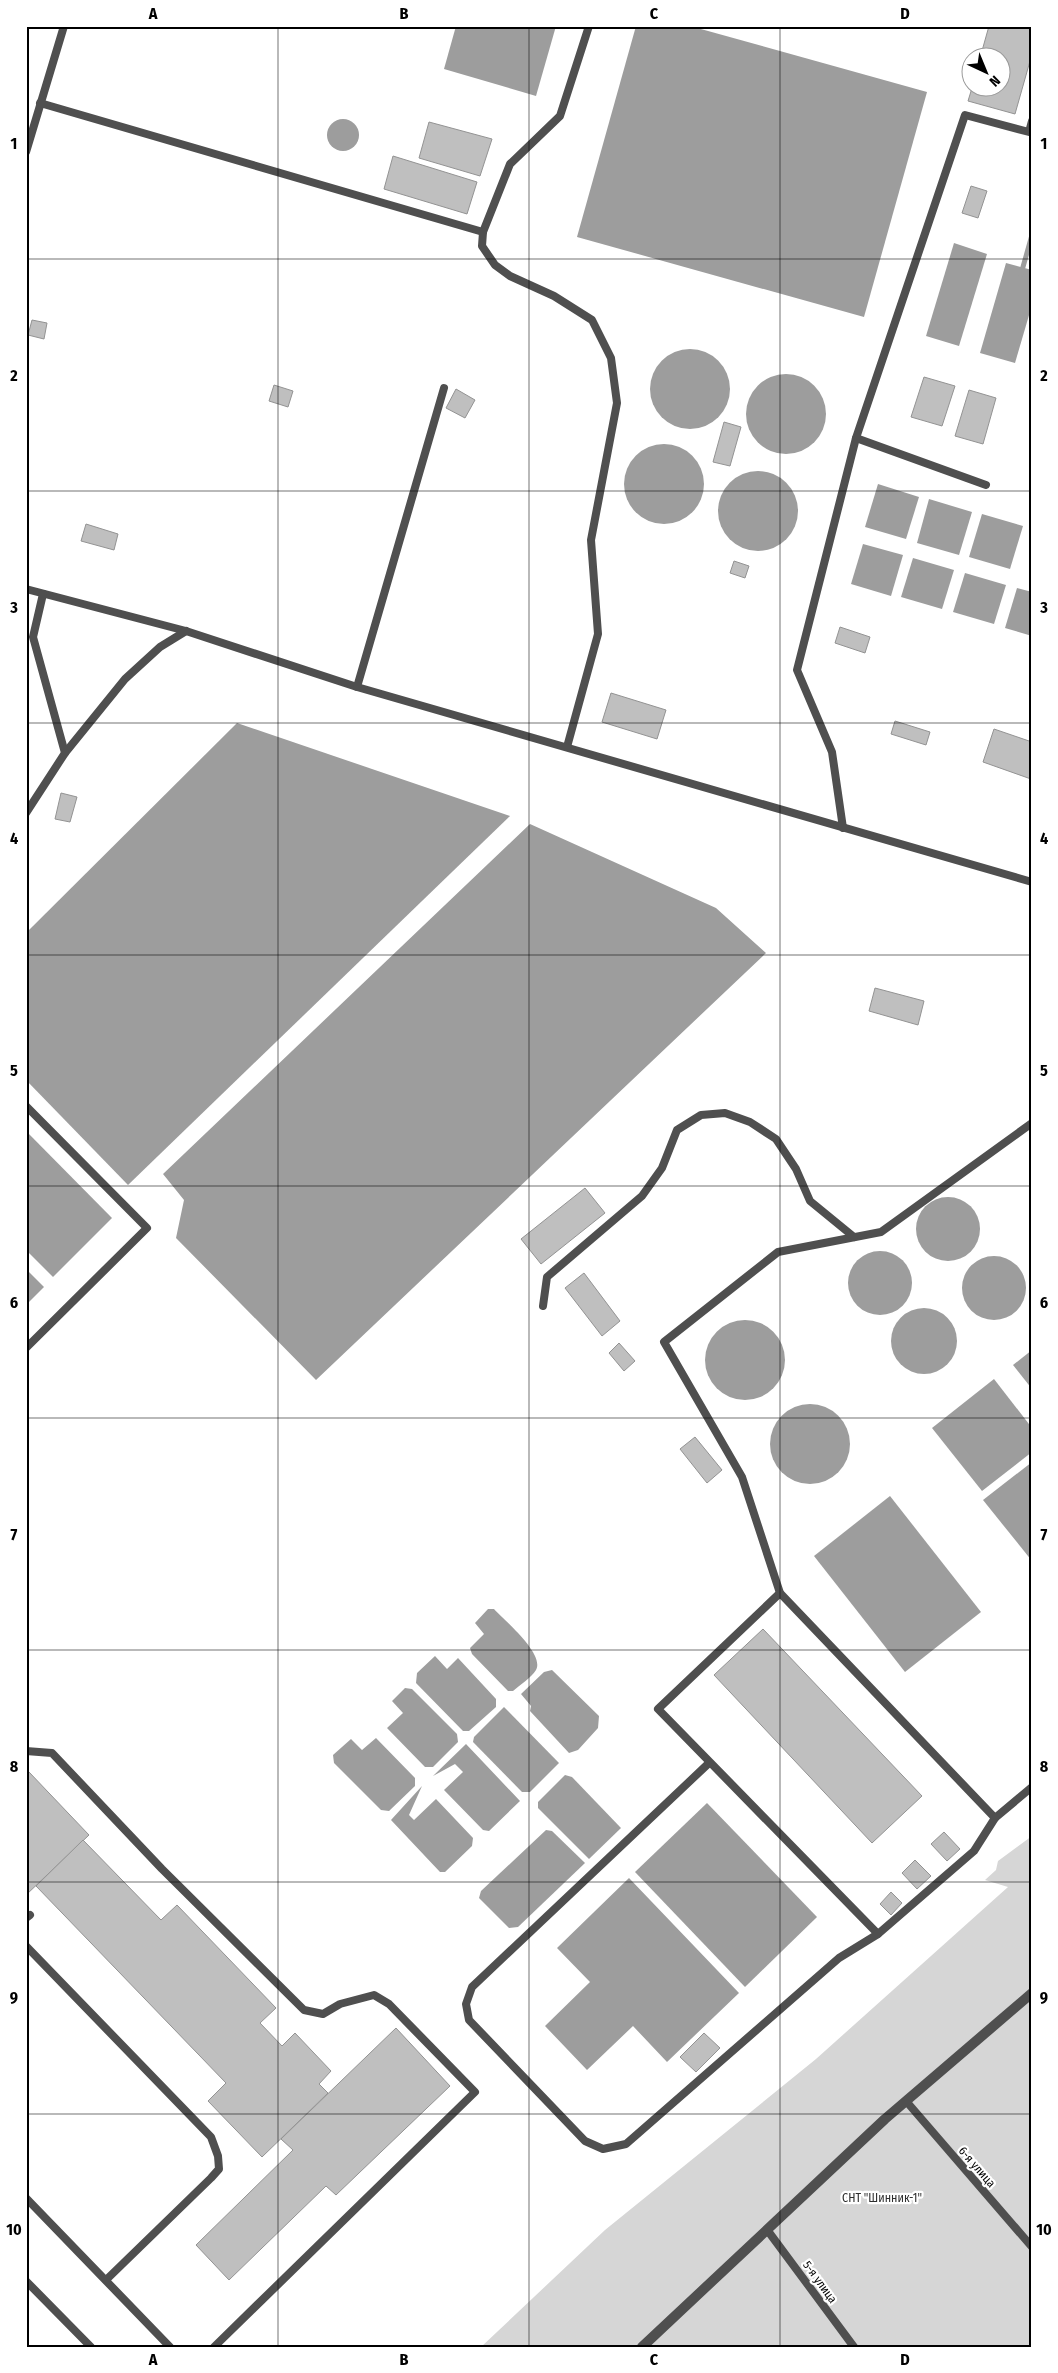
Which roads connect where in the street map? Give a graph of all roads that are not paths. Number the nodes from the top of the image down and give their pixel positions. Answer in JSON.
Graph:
{"nodes":[{"id":1,"x":64,"y":26,"type":"edge"},
{"id":2,"x":589,"y":26,"type":"edge"},
{"id":3,"x":40,"y":103,"type":"junction"},
{"id":4,"x":1032,"y":121,"type":"edge"},
{"id":5,"x":26,"y":152,"type":"edge"},
{"id":6,"x":483,"y":232,"type":"junction"},
{"id":7,"x":444,"y":388,"type":"dead end"},
{"id":8,"x":856,"y":438,"type":"junction"},
{"id":9,"x":986,"y":485,"type":"dead end"},
{"id":10,"x":26,"y":589,"type":"edge"},
{"id":11,"x":43,"y":594,"type":"junction"},
{"id":12,"x":186,"y":631,"type":"junction"},
{"id":13,"x":358,"y":686,"type":"junction"},
{"id":14,"x":567,"y":747,"type":"junction"},
{"id":15,"x":65,"y":753,"type":"junction"},
{"id":16,"x":26,"y":813,"type":"edge"},
{"id":17,"x":843,"y":828,"type":"junction"},
{"id":18,"x":1032,"y":882,"type":"edge"},
{"id":19,"x":26,"y":1106,"type":"edge"},
{"id":20,"x":1032,"y":1123,"type":"edge"},
{"id":21,"x":854,"y":1238,"type":"junction"},
{"id":22,"x":543,"y":1306,"type":"dead end"},
{"id":23,"x":26,"y":1348,"type":"edge"},
{"id":24,"x":780,"y":1593,"type":"junction"},
{"id":25,"x":26,"y":1752,"type":"edge"},
{"id":26,"x":709,"y":1764,"type":"junction"},
{"id":27,"x":1032,"y":1788,"type":"edge"},
{"id":28,"x":995,"y":1818,"type":"junction"},
{"id":29,"x":878,"y":1934,"type":"junction"},
{"id":30,"x":26,"y":1946,"type":"edge"},
{"id":31,"x":1032,"y":1994,"type":"edge"},
{"id":32,"x":906,"y":2102,"type":"junction"},
{"id":33,"x":26,"y":2198,"type":"edge"},
{"id":34,"x":768,"y":2231,"type":"junction"},
{"id":35,"x":1032,"y":2247,"type":"edge"},
{"id":36,"x":26,"y":2280,"type":"edge"},
{"id":37,"x":106,"y":2280,"type":"junction"},
{"id":38,"x":91,"y":2347,"type":"edge"},
{"id":39,"x":170,"y":2347,"type":"edge"},
{"id":40,"x":214,"y":2347,"type":"edge"},
{"id":41,"x":642,"y":2347,"type":"edge"},
{"id":42,"x":854,"y":2347,"type":"edge"}],
"edges":[{"from":1,"to":3,"type":"lane"},
{"from":2,"to":6,"type":"lane"},
{"from":3,"to":5,"type":"lane"},
{"from":3,"to":6,"type":"lane"},
{"from":4,"to":8,"type":"lane"},
{"from":6,"to":14,"type":"lane"},
{"from":7,"to":13,"type":"lane"},
{"from":8,"to":9,"type":"lane"},
{"from":8,"to":17,"type":"lane"},
{"from":10,"to":11,"type":"lane"},
{"from":11,"to":12,"type":"lane"},
{"from":11,"to":15,"type":"lane"},
{"from":12,"to":13,"type":"lane"},
{"from":12,"to":15,"type":"lane"},
{"from":13,"to":14,"type":"lane"},
{"from":14,"to":17,"type":"lane"},
{"from":15,"to":16,"type":"lane"},
{"from":17,"to":18,"type":"lane"},
{"from":19,"to":23,"type":"lane"},
{"from":20,"to":21,"type":"lane"},
{"from":21,"to":22,"type":"lane"},
{"from":21,"to":24,"type":"lane"},
{"from":24,"to":26,"type":"lane"},
{"from":24,"to":28,"type":"lane"},
{"from":25,"to":40,"type":"lane"},
{"from":26,"to":29,"type":"lane"},
{"from":26,"to":29,"type":"lane"},
{"from":27,"to":28,"type":"lane"},
{"from":28,"to":29,"type":"lane"},
{"from":30,"to":37,"type":"lane"},
{"from":31,"to":32,"type":"street"},
{"from":32,"to":34,"type":"street"},
{"from":32,"to":35,"type":"lane","name":"6-я улица"},
{"from":33,"to":37,"type":"lane"},
{"from":34,"to":41,"type":"street"},
{"from":34,"to":42,"type":"lane","name":"5-я улица"},
{"from":36,"to":38,"type":"lane"},
{"from":37,"to":39,"type":"lane"}]}
